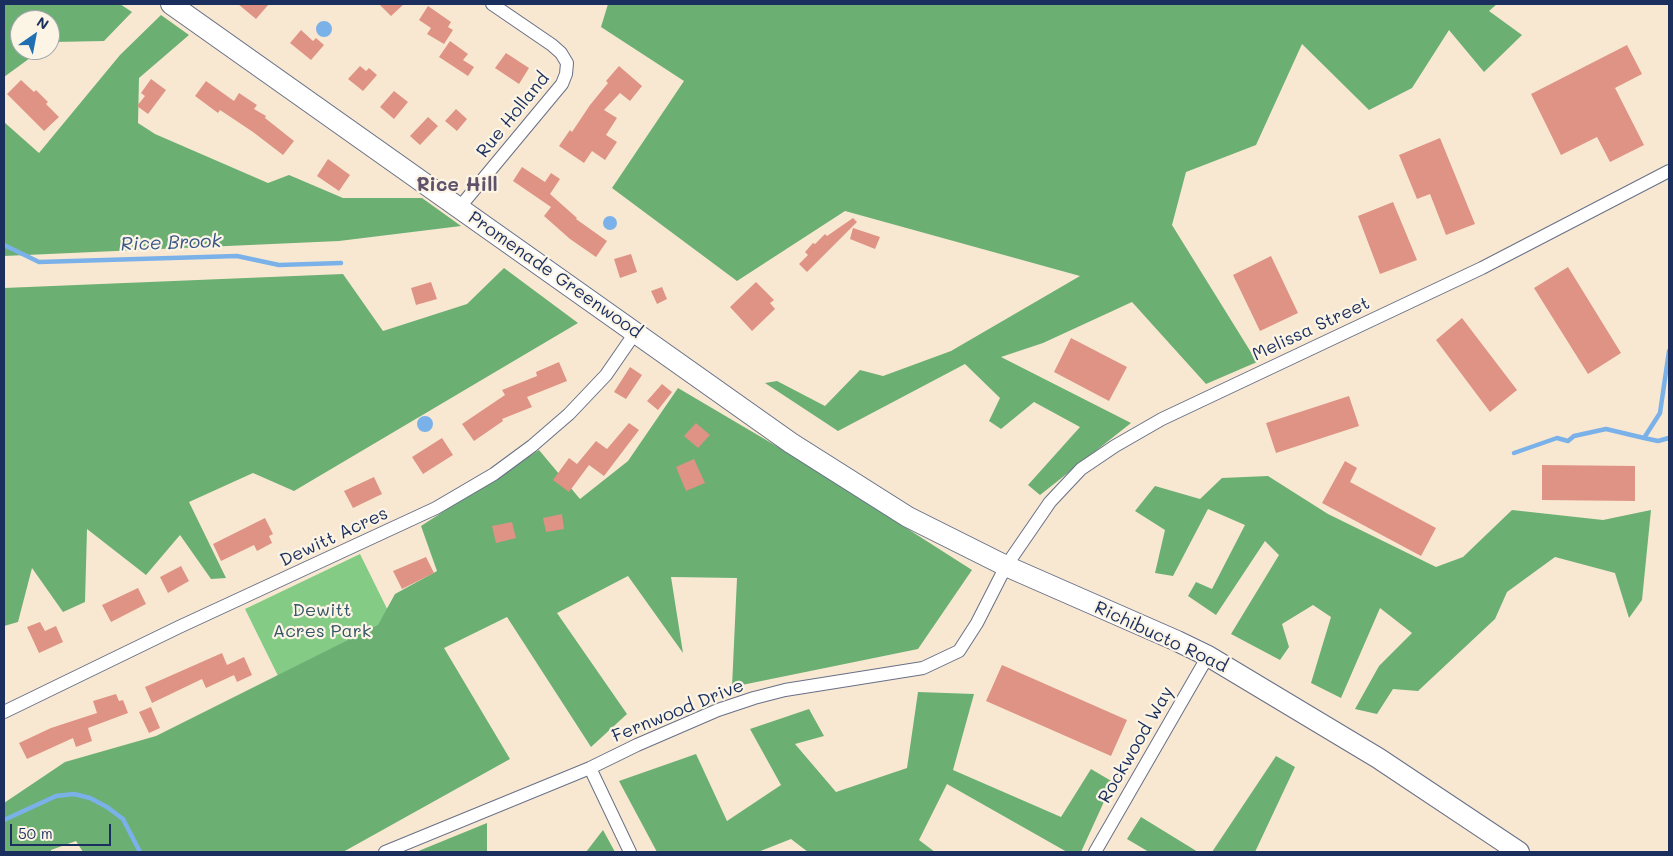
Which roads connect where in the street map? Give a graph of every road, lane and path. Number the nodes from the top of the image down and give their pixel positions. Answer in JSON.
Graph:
{"nodes":[{"id":1,"x":171,"y":4,"type":"edge"},
{"id":2,"x":492,"y":4,"type":"edge"},
{"id":3,"x":1669,"y":171,"type":"edge"},
{"id":4,"x":459,"y":208,"type":"junction"},
{"id":5,"x":635,"y":333,"type":"junction"},
{"id":6,"x":791,"y":444,"type":"joint"},
{"id":7,"x":1006,"y":566,"type":"junction"},
{"id":8,"x":1208,"y":656,"type":"junction"},
{"id":9,"x":4,"y":712,"type":"edge"},
{"id":10,"x":590,"y":768,"type":"junction"},
{"id":11,"x":385,"y":852,"type":"edge"},
{"id":12,"x":630,"y":852,"type":"edge"},
{"id":13,"x":1095,"y":852,"type":"edge"},
{"id":14,"x":1519,"y":852,"type":"edge"}],
"edges":[{"from":1,"to":4,"type":"main road","name":"Promenade Greenwood"},
{"from":2,"to":4,"type":"street","name":"Rue Holland"},
{"from":3,"to":7,"type":"street","name":"Melissa Street"},
{"from":4,"to":5,"type":"main road","name":"Promenade Greenwood"},
{"from":5,"to":6,"type":"main road","name":"Promenade Greenwood"},
{"from":5,"to":9,"type":"street","name":"Dewitt Acres"},
{"from":6,"to":7,"type":"main road","name":"Richibucto Road"},
{"from":7,"to":8,"type":"main road","name":"Richibucto Road"},
{"from":7,"to":10,"type":"street","name":"Fernwood Drive"},
{"from":8,"to":13,"type":"street","name":"Rockwood Way"},
{"from":8,"to":14,"type":"main road","name":"Richibucto Road"},
{"from":10,"to":11,"type":"street","name":"Fernwood Drive"},
{"from":10,"to":12,"type":"street"}]}
